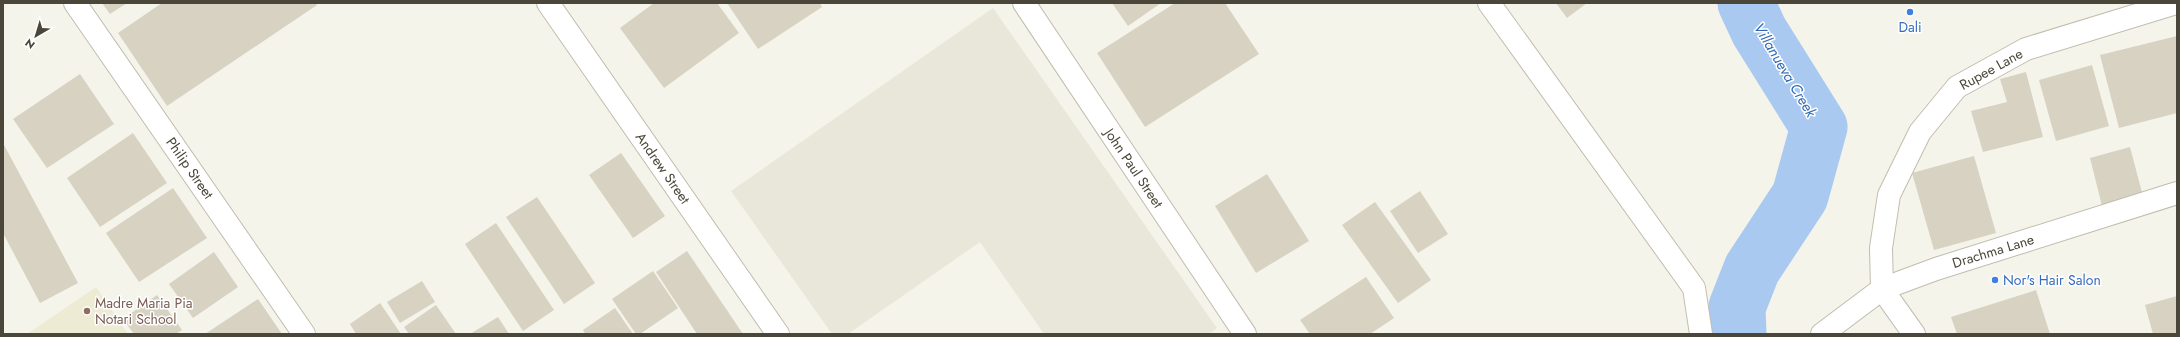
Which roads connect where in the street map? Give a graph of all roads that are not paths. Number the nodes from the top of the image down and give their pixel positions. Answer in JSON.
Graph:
{"nodes":[{"id":1,"x":75,"y":3,"type":"edge"},
{"id":2,"x":548,"y":3,"type":"edge"},
{"id":3,"x":1024,"y":3,"type":"edge"},
{"id":4,"x":1489,"y":3,"type":"edge"},
{"id":5,"x":2176,"y":3,"type":"edge"},
{"id":6,"x":2177,"y":193,"type":"edge"},
{"id":7,"x":1882,"y":289,"type":"junction"},
{"id":8,"x":304,"y":334,"type":"edge"},
{"id":9,"x":778,"y":334,"type":"edge"},
{"id":10,"x":1245,"y":334,"type":"edge"},
{"id":11,"x":1701,"y":334,"type":"edge"},
{"id":12,"x":1822,"y":334,"type":"edge"},
{"id":13,"x":1914,"y":334,"type":"edge"}],
"edges":[{"from":1,"to":8,"type":"street","name":"Philip Street"},
{"from":2,"to":9,"type":"street","name":"Andrew Street"},
{"from":3,"to":10,"type":"street","name":"John Paul Street"},
{"from":4,"to":11,"type":"street"},
{"from":5,"to":7,"type":"street","name":"Rupee Lane"},
{"from":6,"to":7,"type":"street","name":"Drachma Lane"},
{"from":7,"to":12,"type":"street","name":"Drachma Lane"},
{"from":7,"to":13,"type":"street"}]}
